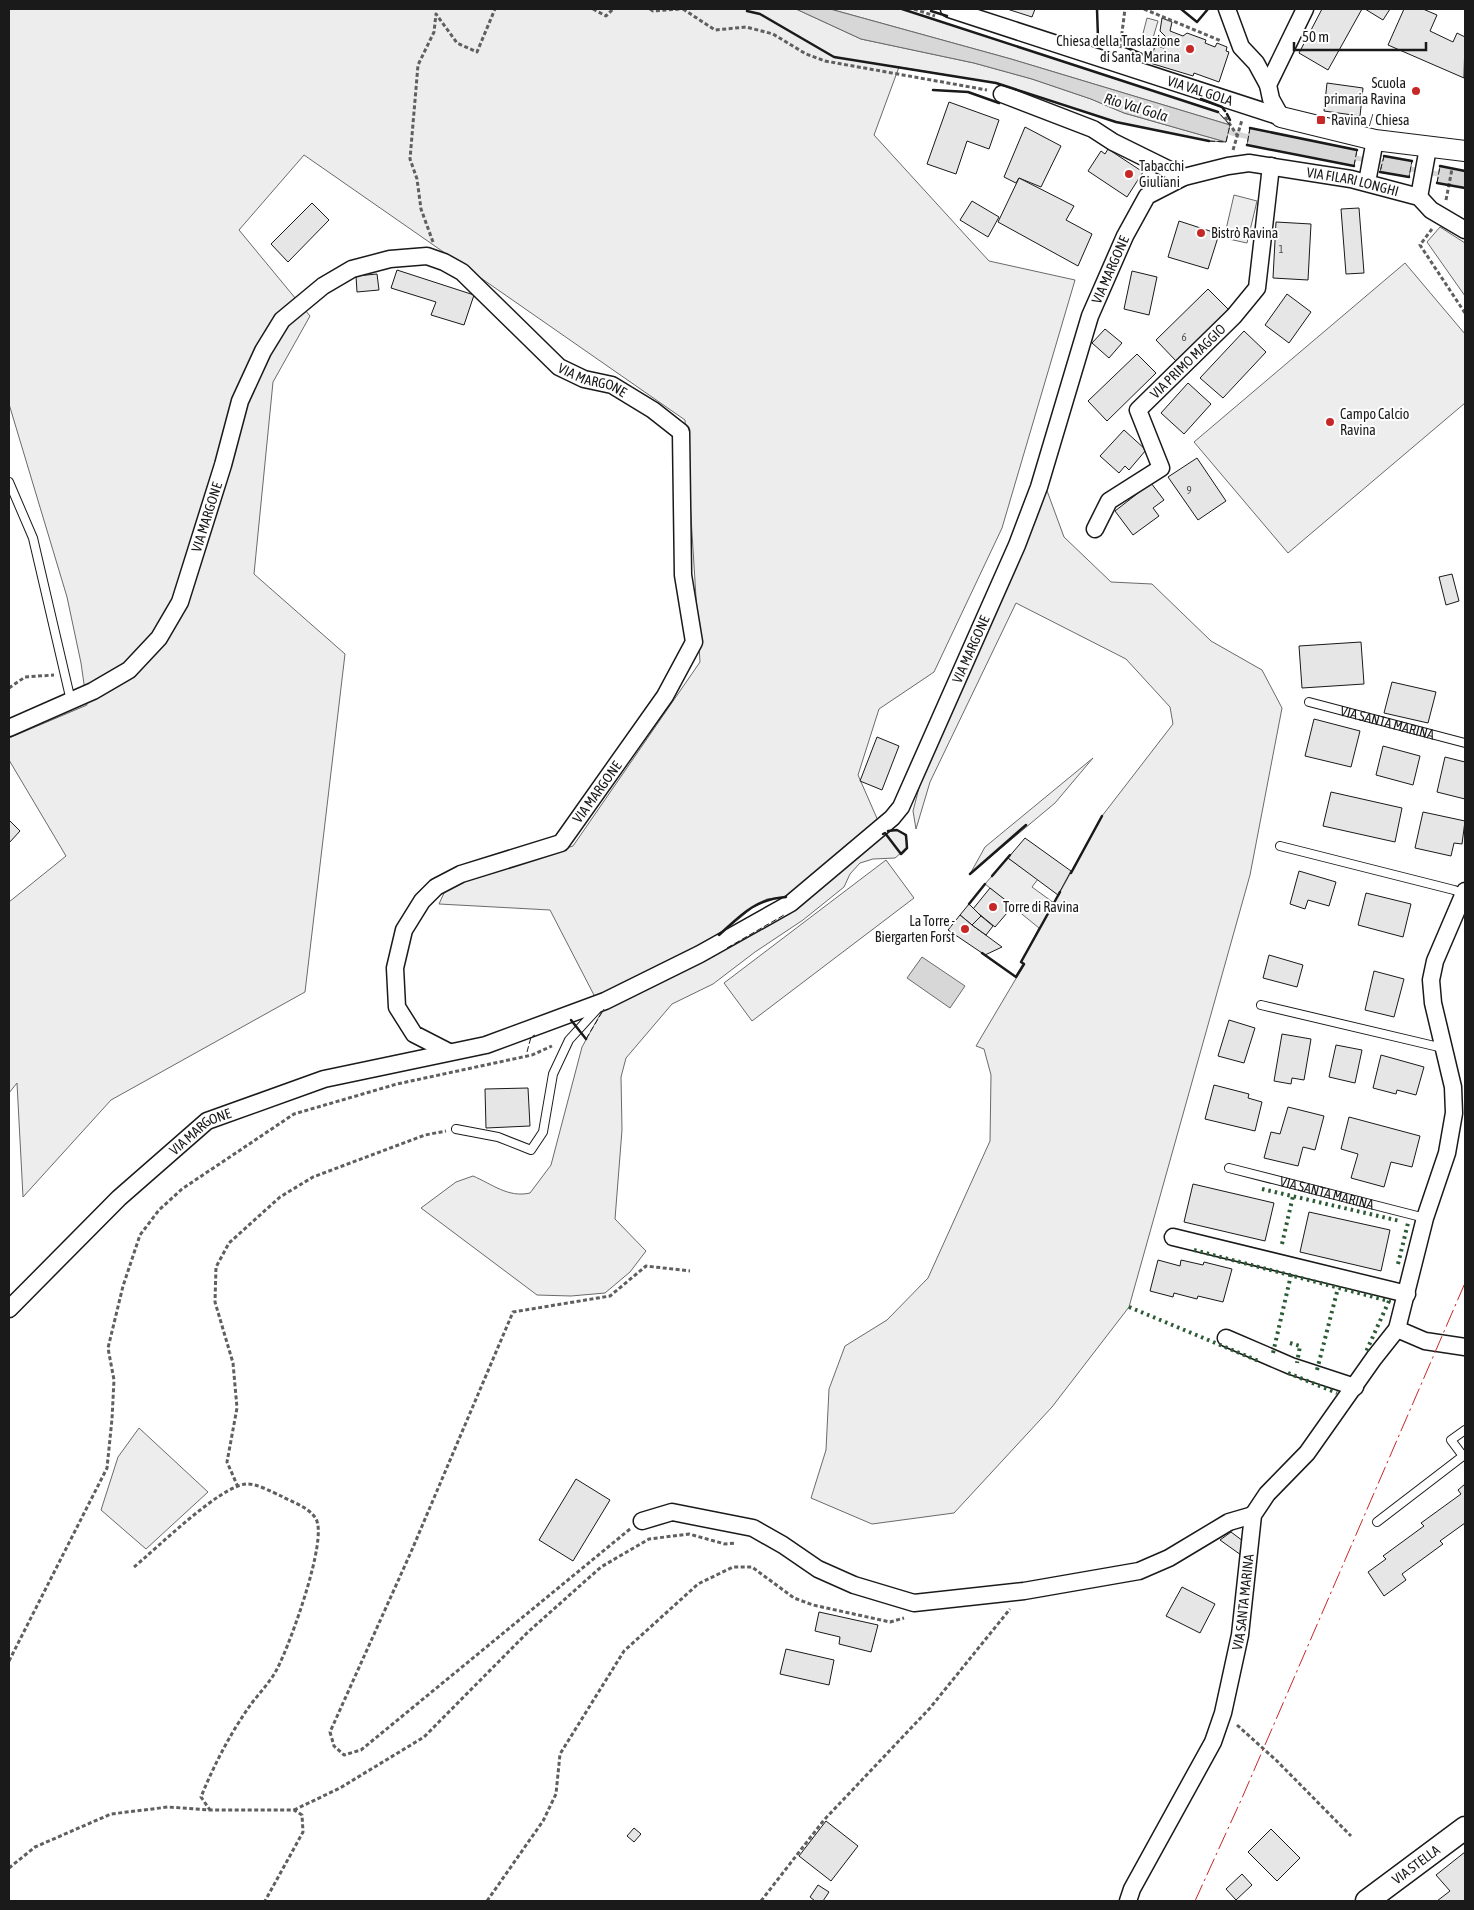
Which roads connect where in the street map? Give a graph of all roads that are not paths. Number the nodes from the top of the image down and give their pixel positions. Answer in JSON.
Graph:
{"nodes":[{"id":1,"x":949,"y":9,"type":"edge"},
{"id":2,"x":1227,"y":9,"type":"edge"},
{"id":3,"x":1305,"y":9,"type":"edge"},
{"id":4,"x":1268,"y":85,"type":"junction"},
{"id":5,"x":1002,"y":94,"type":"road end"},
{"id":6,"x":1281,"y":117,"type":"junction"},
{"id":7,"x":1373,"y":146,"type":"junction"},
{"id":8,"x":1465,"y":151,"type":"edge"},
{"id":9,"x":1426,"y":156,"type":"junction"},
{"id":10,"x":1228,"y":166,"type":"joint"},
{"id":11,"x":1271,"y":166,"type":"junction"},
{"id":12,"x":1368,"y":176,"type":"junction"},
{"id":13,"x":1184,"y":177,"type":"junction"},
{"id":14,"x":1419,"y":197,"type":"junction"},
{"id":15,"x":1465,"y":230,"type":"edge"},
{"id":16,"x":9,"y":482,"type":"edge"},
{"id":17,"x":1094,"y":529,"type":"dead end"},
{"id":18,"x":72,"y":701,"type":"junction"},
{"id":19,"x":1309,"y":702,"type":"dead end"},
{"id":20,"x":9,"y":728,"type":"edge"},
{"id":21,"x":1465,"y":744,"type":"edge"},
{"id":22,"x":1280,"y":846,"type":"dead end"},
{"id":23,"x":1464,"y":892,"type":"edge"},
{"id":24,"x":605,"y":1001,"type":"junction"},
{"id":25,"x":1261,"y":1005,"type":"dead end"},
{"id":26,"x":1443,"y":1048,"type":"junction"},
{"id":27,"x":449,"y":1052,"type":"junction"},
{"id":28,"x":456,"y":1128,"type":"road end"},
{"id":29,"x":1229,"y":1168,"type":"dead end"},
{"id":30,"x":1425,"y":1218,"type":"junction"},
{"id":31,"x":1173,"y":1236,"type":"dead end"},
{"id":32,"x":1407,"y":1294,"type":"junction"},
{"id":33,"x":9,"y":1309,"type":"edge"},
{"id":34,"x":1397,"y":1329,"type":"junction"},
{"id":35,"x":1226,"y":1338,"type":"dead end"},
{"id":36,"x":1465,"y":1346,"type":"edge"},
{"id":37,"x":1355,"y":1387,"type":"junction"},
{"id":38,"x":1465,"y":1430,"type":"edge"},
{"id":39,"x":1253,"y":1515,"type":"junction"},
{"id":40,"x":642,"y":1521,"type":"road end"},
{"id":41,"x":1377,"y":1522,"type":"dead end"},
{"id":42,"x":1465,"y":1828,"type":"edge"},
{"id":43,"x":1128,"y":1901,"type":"edge"},
{"id":44,"x":1367,"y":1901,"type":"edge"}],
"edges":[{"from":1,"to":6,"type":"street","name":"VIA VAL GOLA"},
{"from":2,"to":4,"type":"street"},
{"from":3,"to":4,"type":"street"},
{"from":4,"to":6,"type":"street"},
{"from":5,"to":13,"type":"street"},
{"from":6,"to":7,"type":"street"},
{"from":7,"to":9,"type":"street"},
{"from":7,"to":12,"type":"street"},
{"from":8,"to":9,"type":"street"},
{"from":9,"to":14,"type":"street"},
{"from":10,"to":11,"type":"street","name":"VIA FILARI LONGHI"},
{"from":10,"to":13,"type":"street","name":"VIA MARGONE"},
{"from":11,"to":12,"type":"street","name":"VIA FILARI LONGHI"},
{"from":11,"to":17,"type":"street","name":"VIA PRIMO MAGGIO"},
{"from":12,"to":14,"type":"street","name":"VIA FILARI LONGHI"},
{"from":13,"to":24,"type":"street","name":"VIA MARGONE"},
{"from":14,"to":15,"type":"street","name":"VIA FILARI LONGHI"},
{"from":16,"to":18,"type":"lane"},
{"from":18,"to":20,"type":"street","name":"VIA MARGONE"},
{"from":18,"to":27,"type":"street","name":"VIA MARGONE"},
{"from":19,"to":21,"type":"lane","name":"VIA SANTA MARINA"},
{"from":22,"to":23,"type":"lane","name":"VIA SANTA MARINA"},
{"from":23,"to":26,"type":"street","name":"VIA SANTA MARINA"},
{"from":24,"to":27,"type":"street","name":"VIA MARGONE"},
{"from":24,"to":28,"type":"lane"},
{"from":25,"to":26,"type":"lane"},
{"from":26,"to":30,"type":"street","name":"VIA SANTA MARINA"},
{"from":27,"to":33,"type":"street","name":"VIA MARGONE"},
{"from":29,"to":30,"type":"lane","name":"VIA SANTA MARINA"},
{"from":30,"to":32,"type":"street","name":"VIA SANTA MARINA"},
{"from":31,"to":32,"type":"street"},
{"from":32,"to":34,"type":"street","name":"VIA SANTA MARINA"},
{"from":34,"to":36,"type":"street"},
{"from":34,"to":37,"type":"street","name":"VIA SANTA MARINA"},
{"from":35,"to":37,"type":"street"},
{"from":37,"to":39,"type":"street","name":"VIA SANTA MARINA"},
{"from":38,"to":41,"type":"lane"},
{"from":39,"to":40,"type":"street"},
{"from":39,"to":43,"type":"street","name":"VIA SANTA MARINA"},
{"from":42,"to":44,"type":"main road","name":"VIA STELLA"}]}
